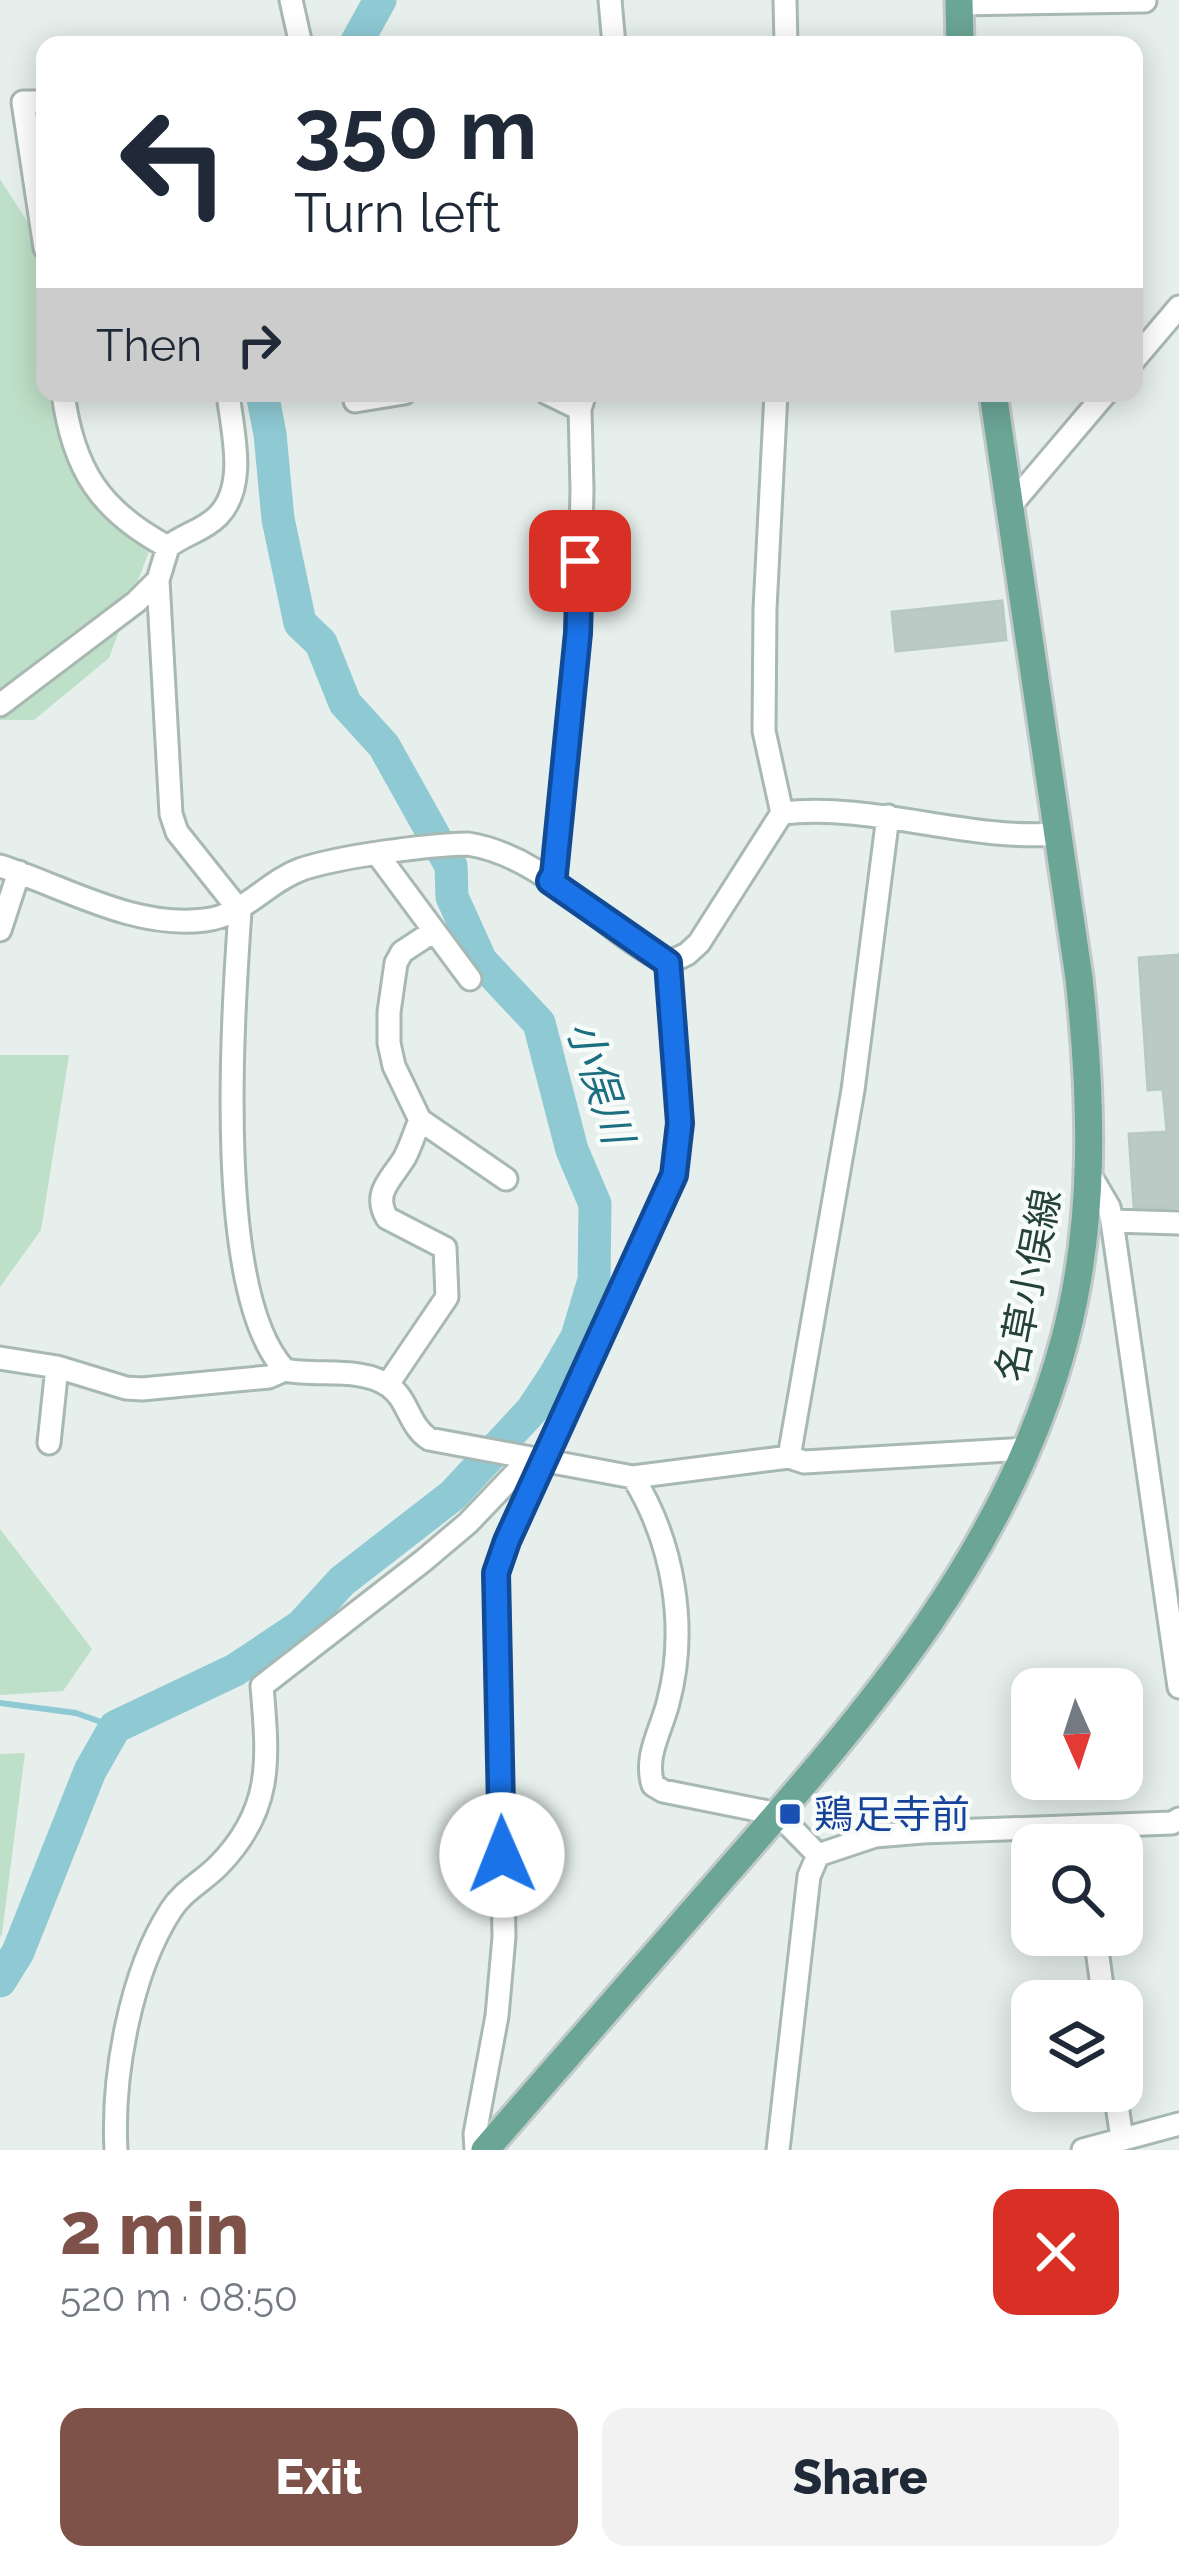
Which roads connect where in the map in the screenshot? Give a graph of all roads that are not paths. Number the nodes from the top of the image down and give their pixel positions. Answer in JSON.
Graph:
{"nodes":[{"id":1,"x":291,"y":0,"type":"edge"},
{"id":2,"x":610,"y":0,"type":"edge"},
{"id":3,"x":785,"y":0,"type":"edge"},
{"id":4,"x":1145,"y":1,"type":"edge"},
{"id":5,"x":959,"y":2,"type":"edge"},
{"id":6,"x":299,"y":36,"type":"edge"},
{"id":7,"x":613,"y":36,"type":"edge"},
{"id":8,"x":786,"y":36,"type":"edge"},
{"id":9,"x":960,"y":36,"type":"edge"},
{"id":10,"x":1179,"y":308,"type":"edge"},
{"id":11,"x":1143,"y":350,"type":"edge"},
{"id":12,"x":65,"y":402,"type":"edge"},
{"id":13,"x":229,"y":402,"type":"edge"},
{"id":14,"x":582,"y":402,"type":"edge"},
{"id":15,"x":776,"y":402,"type":"edge"},
{"id":16,"x":994,"y":402,"type":"edge"},
{"id":17,"x":1098,"y":402,"type":"edge"},
{"id":18,"x":1011,"y":505,"type":"junction"},
{"id":19,"x":168,"y":547,"type":"junction"},
{"id":20,"x":158,"y":580,"type":"junction"},
{"id":21,"x":0,"y":705,"type":"edge"},
{"id":22,"x":782,"y":812,"type":"junction"},
{"id":23,"x":888,"y":816,"type":"junction"},
{"id":24,"x":1058,"y":834,"type":"junction"},
{"id":25,"x":378,"y":855,"type":"junction"},
{"id":26,"x":10,"y":869,"type":"edge"},
{"id":27,"x":550,"y":881,"type":"junction"},
{"id":28,"x":239,"y":911,"type":"junction"},
{"id":29,"x":0,"y":929,"type":"edge"},
{"id":30,"x":434,"y":931,"type":"junction"},
{"id":31,"x":668,"y":963,"type":"junction"},
{"id":32,"x":470,"y":979,"type":"dead end"},
{"id":33,"x":420,"y":1120,"type":"junction"},
{"id":34,"x":1089,"y":1173,"type":"junction"},
{"id":35,"x":506,"y":1179,"type":"dead end"},
{"id":36,"x":1112,"y":1221,"type":"junction"},
{"id":37,"x":1179,"y":1223,"type":"edge"},
{"id":38,"x":0,"y":1358,"type":"edge"},
{"id":39,"x":57,"y":1367,"type":"junction"},
{"id":40,"x":285,"y":1370,"type":"junction"},
{"id":41,"x":388,"y":1384,"type":"junction"},
{"id":42,"x":49,"y":1443,"type":"dead end"},
{"id":43,"x":1028,"y":1449,"type":"junction"},
{"id":44,"x":789,"y":1457,"type":"junction"},
{"id":45,"x":533,"y":1459,"type":"junction"},
{"id":46,"x":633,"y":1477,"type":"junction"},
{"id":47,"x":1173,"y":1598,"type":"edge"},
{"id":48,"x":1179,"y":1687,"type":"edge"},
{"id":49,"x":778,"y":1814,"type":"junction"},
{"id":50,"x":1179,"y":1819,"type":"edge"},
{"id":51,"x":1143,"y":1827,"type":"edge"},
{"id":52,"x":1011,"y":1830,"type":"edge"},
{"id":53,"x":818,"y":1855,"type":"junction"},
{"id":54,"x":1118,"y":2112,"type":"edge"},
{"id":55,"x":1179,"y":2124,"type":"edge"},
{"id":56,"x":1122,"y":2139,"type":"junction"},
{"id":57,"x":116,"y":2150,"type":"edge"},
{"id":58,"x":480,"y":2150,"type":"edge"},
{"id":59,"x":778,"y":2150,"type":"edge"},
{"id":60,"x":1083,"y":2150,"type":"edge"}],
"edges":[{"from":1,"to":6,"type":"street"},
{"from":2,"to":7,"type":"street"},
{"from":3,"to":8,"type":"street"},
{"from":4,"to":5,"type":"street"},
{"from":5,"to":9,"type":"main road"},
{"from":10,"to":11,"type":"street"},
{"from":12,"to":19,"type":"street"},
{"from":13,"to":19,"type":"street"},
{"from":14,"to":27,"type":"street"},
{"from":15,"to":22,"type":"street"},
{"from":16,"to":18,"type":"main road","name":"名草小俣線"},
{"from":17,"to":18,"type":"street"},
{"from":18,"to":24,"type":"main road","name":"名草小俣線"},
{"from":19,"to":20,"type":"street"},
{"from":20,"to":21,"type":"street"},
{"from":20,"to":28,"type":"street"},
{"from":22,"to":23,"type":"street"},
{"from":22,"to":31,"type":"street"},
{"from":23,"to":24,"type":"street"},
{"from":23,"to":44,"type":"street"},
{"from":24,"to":34,"type":"main road","name":"名草小俣線"},
{"from":25,"to":27,"type":"street"},
{"from":25,"to":28,"type":"street"},
{"from":25,"to":30,"type":"street"},
{"from":26,"to":28,"type":"street"},
{"from":26,"to":29,"type":"street"},
{"from":27,"to":31,"type":"street"},
{"from":28,"to":40,"type":"street"},
{"from":30,"to":32,"type":"street"},
{"from":30,"to":33,"type":"street"},
{"from":31,"to":45,"type":"street"},
{"from":33,"to":35,"type":"street"},
{"from":33,"to":41,"type":"street"},
{"from":34,"to":36,"type":"street"},
{"from":34,"to":43,"type":"main road","name":"名草小俣線"},
{"from":36,"to":37,"type":"street"},
{"from":36,"to":47,"type":"street"},
{"from":38,"to":39,"type":"street"},
{"from":39,"to":40,"type":"street"},
{"from":39,"to":42,"type":"street"},
{"from":40,"to":41,"type":"street"},
{"from":41,"to":45,"type":"street"},
{"from":43,"to":44,"type":"street"},
{"from":43,"to":49,"type":"main road","name":"名草小俣線"},
{"from":44,"to":46,"type":"street"},
{"from":45,"to":46,"type":"street"},
{"from":45,"to":57,"type":"street"},
{"from":45,"to":58,"type":"street"},
{"from":46,"to":49,"type":"street"},
{"from":47,"to":48,"type":"street"},
{"from":49,"to":53,"type":"street"},
{"from":49,"to":58,"type":"main road","name":"名草小俣線"},
{"from":50,"to":51,"type":"street"},
{"from":52,"to":53,"type":"street"},
{"from":53,"to":59,"type":"street"},
{"from":54,"to":56,"type":"street"},
{"from":55,"to":56,"type":"street"},
{"from":56,"to":60,"type":"street"}]}
